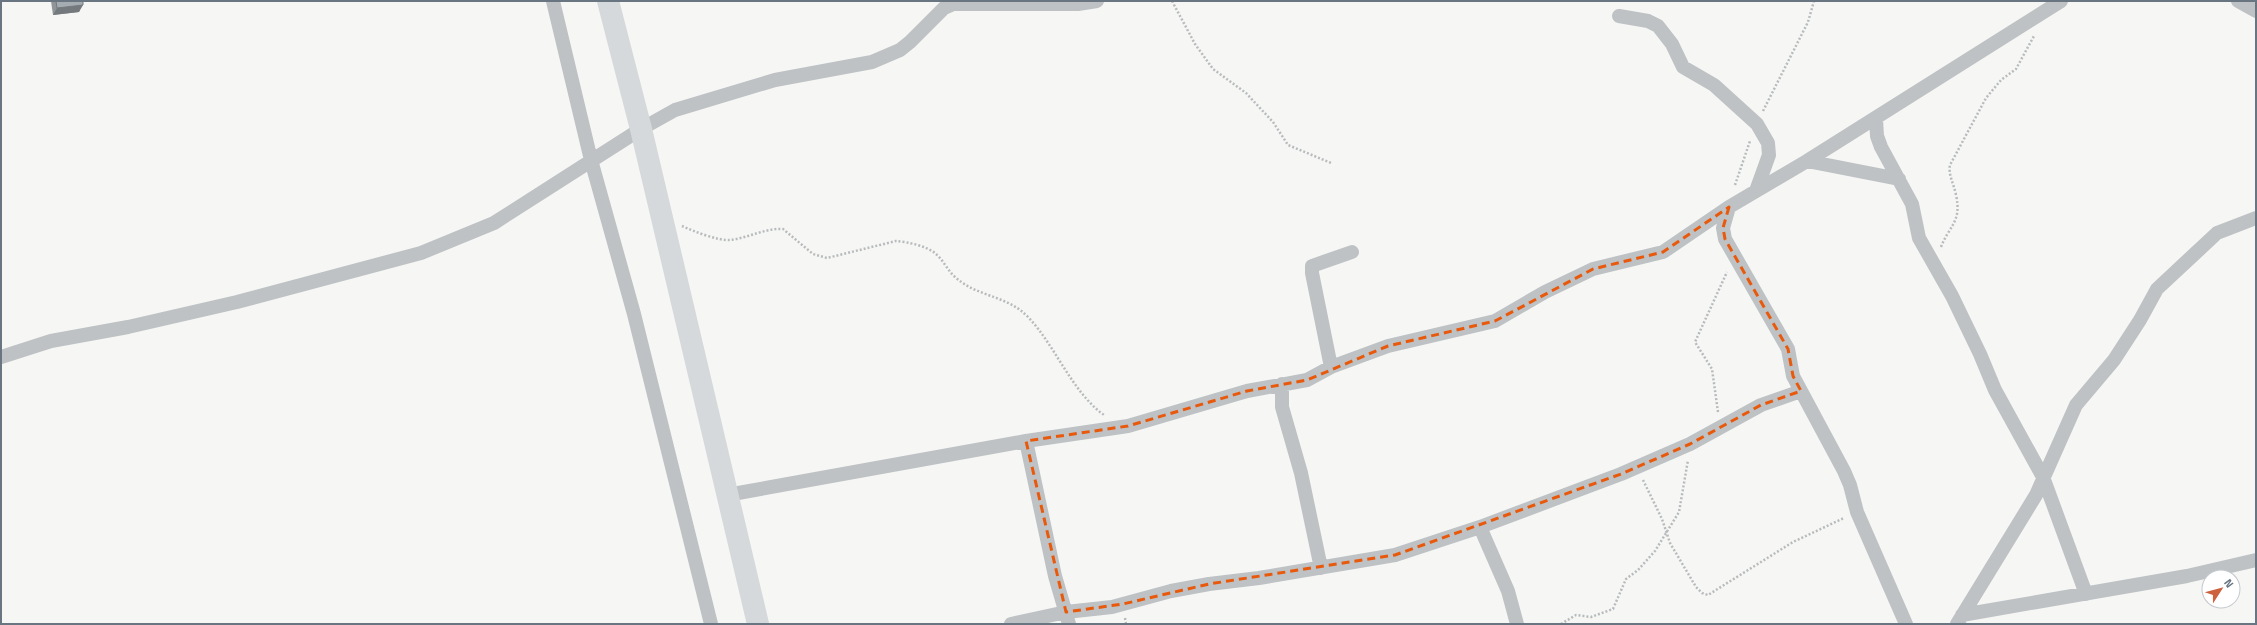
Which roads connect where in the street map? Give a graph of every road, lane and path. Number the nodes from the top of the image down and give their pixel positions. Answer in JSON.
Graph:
{"nodes":[{"id":1,"x":553,"y":1,"type":"edge"},
{"id":2,"x":608,"y":1,"type":"edge"},
{"id":3,"x":1097,"y":1,"type":"edge"},
{"id":4,"x":1172,"y":1,"type":"edge"},
{"id":5,"x":1814,"y":1,"type":"edge"},
{"id":6,"x":2061,"y":1,"type":"edge"},
{"id":7,"x":2238,"y":1,"type":"edge"},
{"id":8,"x":2256,"y":11,"type":"edge"},
{"id":9,"x":1619,"y":16,"type":"dead end"},
{"id":10,"x":2040,"y":31,"type":"dead end"},
{"id":11,"x":1876,"y":118,"type":"junction"},
{"id":12,"x":1757,"y":124,"type":"junction"},
{"id":13,"x":641,"y":128,"type":"junction"},
{"id":14,"x":591,"y":160,"type":"junction"},
{"id":15,"x":1807,"y":162,"type":"junction"},
{"id":16,"x":1331,"y":163,"type":"dead end"},
{"id":17,"x":1899,"y":179,"type":"junction"},
{"id":18,"x":1756,"y":191,"type":"junction"},
{"id":19,"x":1729,"y":207,"type":"junction"},
{"id":20,"x":660,"y":214,"type":"junction"},
{"id":21,"x":2256,"y":218,"type":"edge"},
{"id":22,"x":1725,"y":239,"type":"junction"},
{"id":23,"x":1352,"y":252,"type":"dead end"},
{"id":24,"x":1940,"y":275,"type":"junction"},
{"id":25,"x":1,"y":357,"type":"edge"},
{"id":26,"x":1330,"y":367,"type":"junction"},
{"id":27,"x":1282,"y":384,"type":"junction"},
{"id":28,"x":1800,"y":391,"type":"junction"},
{"id":29,"x":1128,"y":426,"type":"junction"},
{"id":30,"x":1722,"y":426,"type":"junction"},
{"id":31,"x":1026,"y":441,"type":"junction"},
{"id":32,"x":1690,"y":444,"type":"junction"},
{"id":33,"x":1637,"y":467,"type":"junction"},
{"id":34,"x":2043,"y":477,"type":"junction"},
{"id":35,"x":728,"y":495,"type":"junction"},
{"id":36,"x":1857,"y":512,"type":"junction"},
{"id":37,"x":1480,"y":527,"type":"junction"},
{"id":38,"x":1666,"y":534,"type":"junction"},
{"id":39,"x":2256,"y":560,"type":"edge"},
{"id":40,"x":1321,"y":568,"type":"junction"},
{"id":41,"x":2086,"y":594,"type":"junction"},
{"id":42,"x":1067,"y":618,"type":"edge"},
{"id":43,"x":1960,"y":619,"type":"edge"},
{"id":44,"x":712,"y":624,"type":"edge"},
{"id":45,"x":758,"y":624,"type":"edge"},
{"id":46,"x":1011,"y":624,"type":"edge"},
{"id":47,"x":1517,"y":624,"type":"edge"},
{"id":48,"x":1561,"y":624,"type":"edge"},
{"id":49,"x":1906,"y":624,"type":"edge"}],
"edges":[{"from":1,"to":14,"type":"street"},
{"from":2,"to":13,"type":"highway"},
{"from":3,"to":13,"type":"street"},
{"from":4,"to":16,"type":"path"},
{"from":5,"to":12,"type":"path"},
{"from":6,"to":11,"type":"street"},
{"from":7,"to":8,"type":"street"},
{"from":9,"to":12,"type":"street"},
{"from":10,"to":24,"type":"path"},
{"from":11,"to":15,"type":"street"},
{"from":11,"to":17,"type":"street"},
{"from":12,"to":18,"type":"street"},
{"from":12,"to":19,"type":"path"},
{"from":13,"to":14,"type":"street"},
{"from":13,"to":20,"type":"highway"},
{"from":14,"to":25,"type":"street"},
{"from":14,"to":44,"type":"street"},
{"from":15,"to":17,"type":"street"},
{"from":15,"to":18,"type":"street"},
{"from":17,"to":24,"type":"street"},
{"from":18,"to":19,"type":"street"},
{"from":19,"to":22,"type":"street"},
{"from":19,"to":26,"type":"street"},
{"from":20,"to":29,"type":"path"},
{"from":20,"to":35,"type":"highway"},
{"from":21,"to":34,"type":"street"},
{"from":22,"to":28,"type":"street"},
{"from":22,"to":30,"type":"path"},
{"from":23,"to":26,"type":"street"},
{"from":24,"to":34,"type":"street"},
{"from":26,"to":27,"type":"street"},
{"from":27,"to":29,"type":"street"},
{"from":27,"to":40,"type":"street"},
{"from":28,"to":30,"type":"street"},
{"from":28,"to":36,"type":"street"},
{"from":29,"to":31,"type":"street"},
{"from":30,"to":32,"type":"street"},
{"from":31,"to":35,"type":"street"},
{"from":31,"to":42,"type":"street"},
{"from":32,"to":33,"type":"street"},
{"from":32,"to":38,"type":"path"},
{"from":33,"to":37,"type":"street"},
{"from":33,"to":38,"type":"path"},
{"from":34,"to":41,"type":"street"},
{"from":34,"to":43,"type":"street"},
{"from":35,"to":45,"type":"highway"},
{"from":36,"to":38,"type":"path"},
{"from":36,"to":49,"type":"street"},
{"from":37,"to":40,"type":"street"},
{"from":37,"to":47,"type":"street"},
{"from":38,"to":48,"type":"path"},
{"from":39,"to":41,"type":"street"},
{"from":40,"to":42,"type":"street"},
{"from":41,"to":43,"type":"street"},
{"from":42,"to":46,"type":"street"}]}
